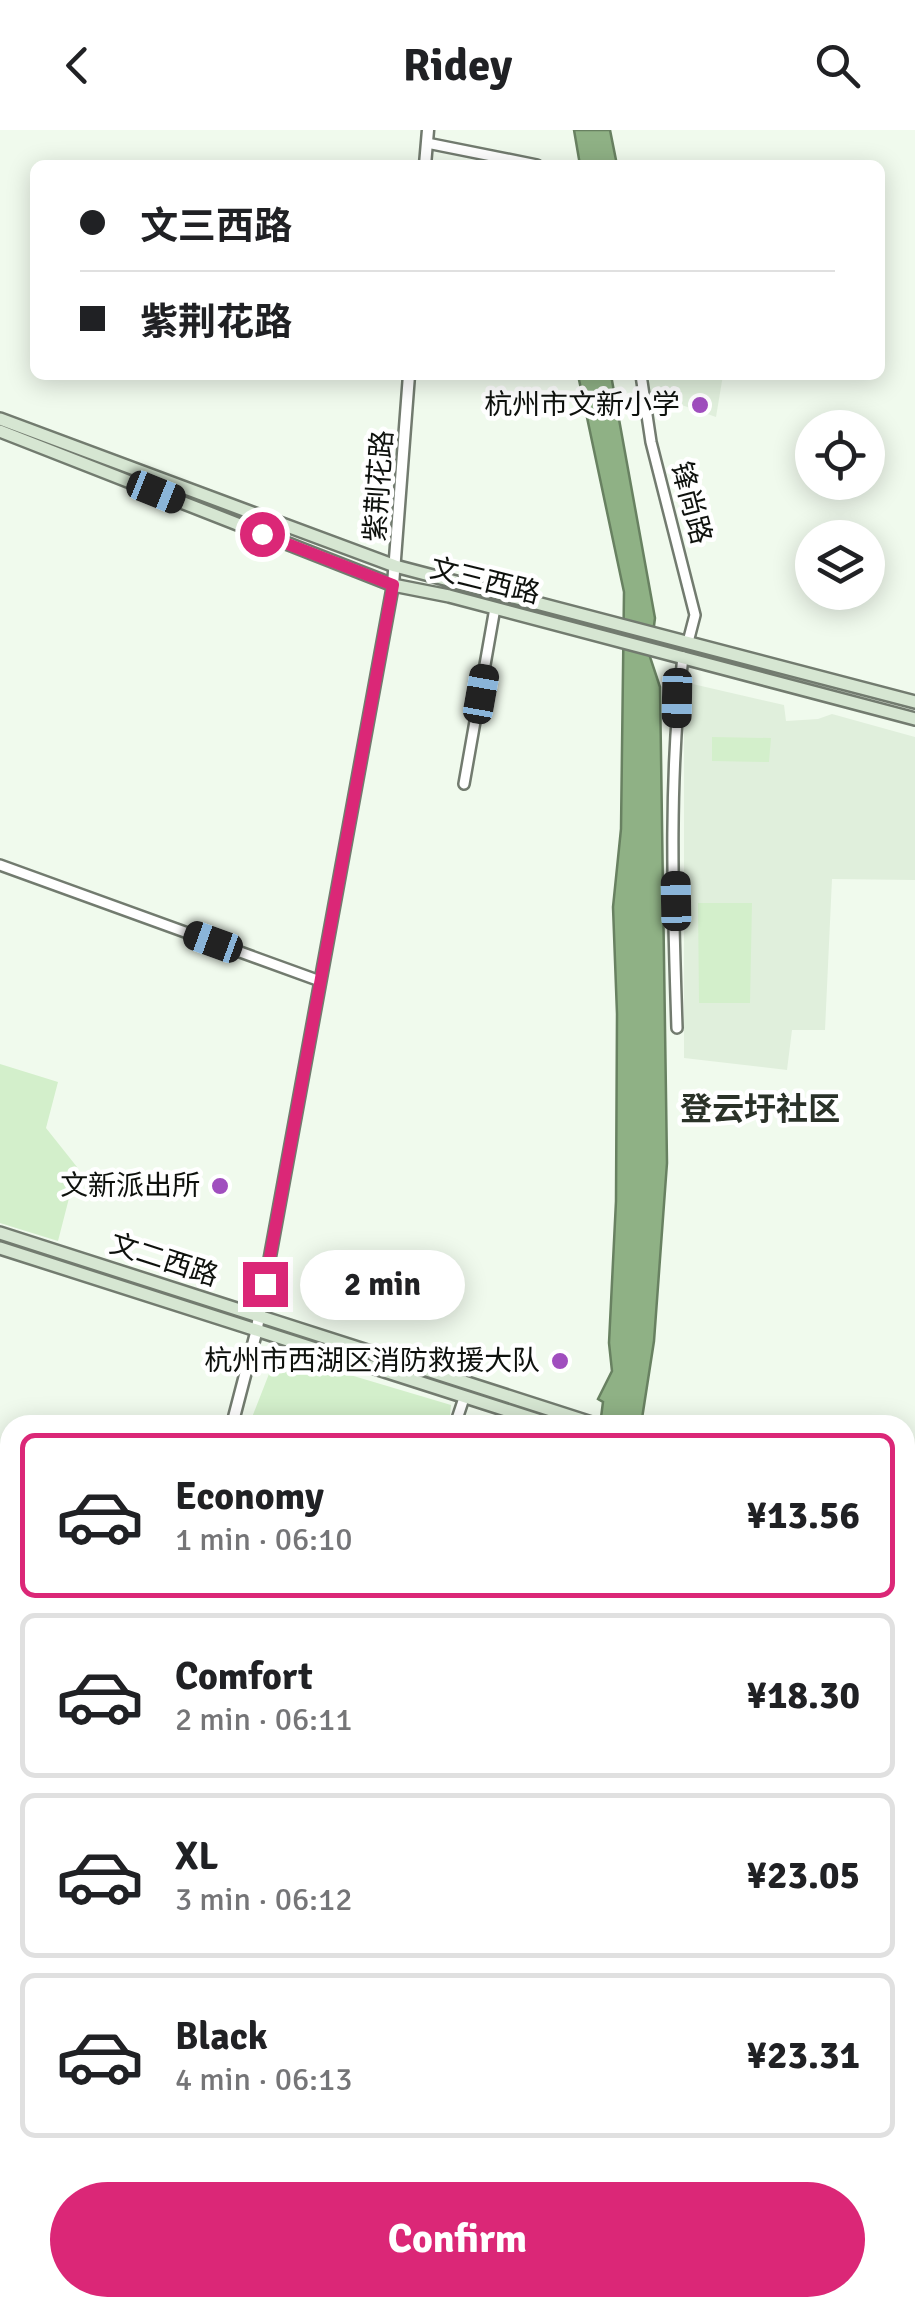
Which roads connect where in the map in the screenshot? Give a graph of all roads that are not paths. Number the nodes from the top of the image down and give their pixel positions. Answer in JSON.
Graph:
{"nodes":[{"id":1,"x":428,"y":130,"type":"edge"},
{"id":2,"x":427,"y":143,"type":"junction"},
{"id":3,"x":425,"y":160,"type":"edge"},
{"id":4,"x":512,"y":160,"type":"edge"},
{"id":5,"x":409,"y":380,"type":"edge"},
{"id":6,"x":642,"y":380,"type":"edge"},
{"id":7,"x":0,"y":419,"type":"edge"},
{"id":8,"x":0,"y":431,"type":"edge"},
{"id":9,"x":396,"y":566,"type":"junction"},
{"id":10,"x":393,"y":585,"type":"junction"},
{"id":11,"x":495,"y":608,"type":"junction"},
{"id":12,"x":688,"y":642,"type":"junction"},
{"id":13,"x":682,"y":657,"type":"junction"},
{"id":14,"x":915,"y":702,"type":"edge"},
{"id":15,"x":915,"y":719,"type":"edge"},
{"id":16,"x":464,"y":784,"type":"dead end"},
{"id":17,"x":0,"y":865,"type":"edge"},
{"id":18,"x":320,"y":981,"type":"junction"},
{"id":19,"x":677,"y":1028,"type":"dead end"},
{"id":20,"x":0,"y":1233,"type":"edge"},
{"id":21,"x":0,"y":1248,"type":"edge"},
{"id":22,"x":259,"y":1318,"type":"junction"},
{"id":23,"x":256,"y":1333,"type":"junction"},
{"id":24,"x":464,"y":1398,"type":"junction"},
{"id":25,"x":235,"y":1415,"type":"edge"},
{"id":26,"x":458,"y":1415,"type":"edge"},
{"id":27,"x":519,"y":1415,"type":"edge"},
{"id":28,"x":565,"y":1415,"type":"edge"}],
"edges":[{"from":1,"to":2,"type":"street"},
{"from":2,"to":3,"type":"street"},
{"from":2,"to":4,"type":"street"},
{"from":5,"to":9,"type":"street","name":"紫荆花路"},
{"from":6,"to":12,"type":"street","name":"锋尚路"},
{"from":7,"to":9,"type":"main road","name":"文三西路"},
{"from":8,"to":10,"type":"main road","name":"文三西路"},
{"from":9,"to":10,"type":"street","name":"紫荆花路"},
{"from":9,"to":12,"type":"main road","name":"文三西路"},
{"from":10,"to":11,"type":"main road","name":"文三西路"},
{"from":10,"to":18,"type":"street","name":"紫荆花路"},
{"from":11,"to":13,"type":"main road","name":"文三西路"},
{"from":11,"to":16,"type":"street"},
{"from":12,"to":14,"type":"main road","name":"文三西路"},
{"from":13,"to":15,"type":"main road","name":"文三西路"},
{"from":13,"to":19,"type":"street"},
{"from":17,"to":18,"type":"street"},
{"from":18,"to":22,"type":"street","name":"紫荆花路"},
{"from":20,"to":22,"type":"main road","name":"文二西路"},
{"from":21,"to":23,"type":"main road","name":"文二西路"},
{"from":22,"to":23,"type":"street","name":"紫荆花路"},
{"from":22,"to":28,"type":"main road","name":"文二西路"},
{"from":23,"to":24,"type":"main road","name":"文二西路"},
{"from":23,"to":25,"type":"street","name":"紫荆花路"},
{"from":24,"to":26,"type":"street"},
{"from":24,"to":27,"type":"main road","name":"文二西路"}]}
